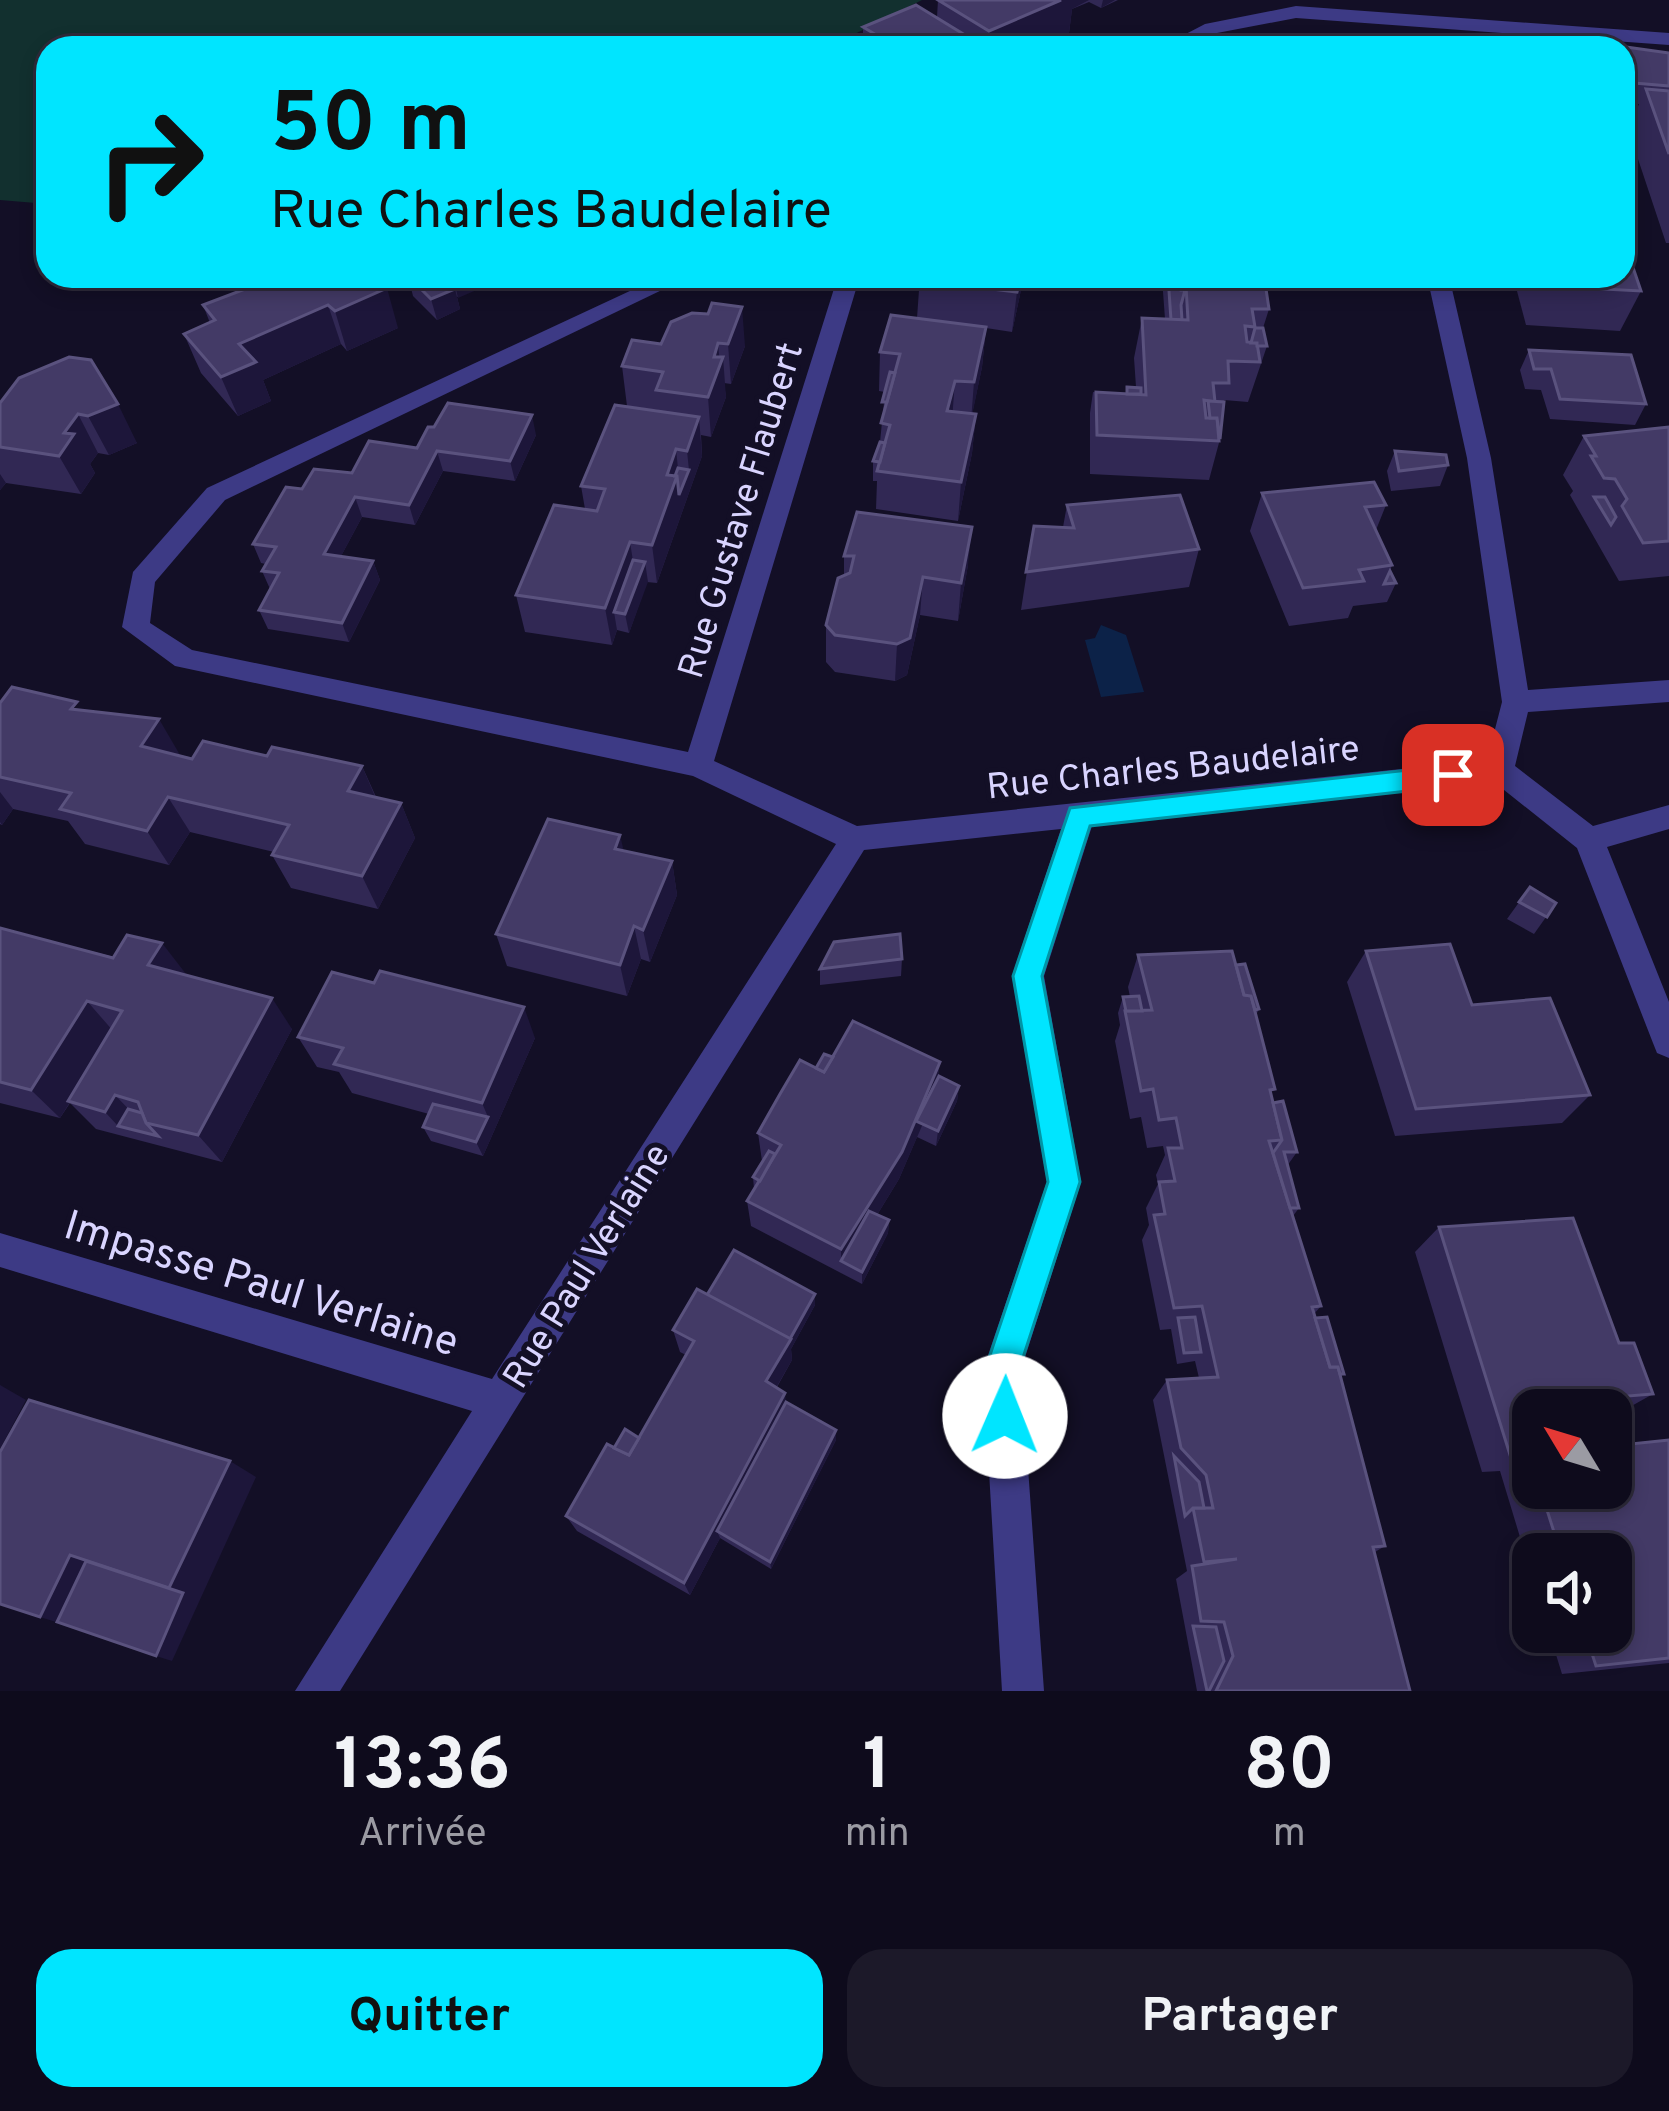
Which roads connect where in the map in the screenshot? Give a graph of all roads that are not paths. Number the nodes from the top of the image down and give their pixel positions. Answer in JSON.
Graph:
{"nodes":[{"id":1,"x":1384,"y":18,"type":"junction"},
{"id":2,"x":1195,"y":36,"type":"edge"},
{"id":3,"x":1388,"y":36,"type":"edge"},
{"id":4,"x":1628,"y":36,"type":"edge"},
{"id":5,"x":1635,"y":36,"type":"edge"},
{"id":6,"x":1669,"y":39,"type":"edge"},
{"id":7,"x":654,"y":288,"type":"edge"},
{"id":8,"x":845,"y":288,"type":"edge"},
{"id":9,"x":1441,"y":288,"type":"edge"},
{"id":10,"x":1669,"y":691,"type":"edge"},
{"id":11,"x":1516,"y":702,"type":"junction"},
{"id":12,"x":698,"y":766,"type":"junction"},
{"id":13,"x":1499,"y":770,"type":"junction"},
{"id":14,"x":1080,"y":816,"type":"junction"},
{"id":15,"x":1669,"y":817,"type":"edge"},
{"id":16,"x":855,"y":839,"type":"junction"},
{"id":17,"x":1588,"y":841,"type":"junction"},
{"id":18,"x":1669,"y":1043,"type":"edge"},
{"id":19,"x":0,"y":1250,"type":"edge"},
{"id":20,"x":499,"y":1400,"type":"junction"},
{"id":21,"x":316,"y":1691,"type":"edge"},
{"id":22,"x":1023,"y":1691,"type":"edge"}],
"edges":[{"from":1,"to":2,"type":"street"},
{"from":1,"to":3,"type":"street"},
{"from":1,"to":4,"type":"street"},
{"from":5,"to":6,"type":"street"},
{"from":7,"to":12,"type":"street"},
{"from":8,"to":12,"type":"street","name":"Rue Gustave Flaubert"},
{"from":9,"to":11,"type":"street"},
{"from":10,"to":11,"type":"street"},
{"from":11,"to":13,"type":"street"},
{"from":12,"to":16,"type":"street"},
{"from":13,"to":14,"type":"street","name":"Rue Charles Baudelaire"},
{"from":13,"to":17,"type":"street"},
{"from":14,"to":16,"type":"street","name":"Rue Charles Baudelaire"},
{"from":14,"to":22,"type":"street"},
{"from":15,"to":17,"type":"street"},
{"from":16,"to":20,"type":"street","name":"Rue Paul Verlaine"},
{"from":17,"to":18,"type":"street"},
{"from":19,"to":20,"type":"street","name":"Impasse Paul Verlaine"},
{"from":20,"to":21,"type":"street","name":"Rue Paul Verlaine"}]}
